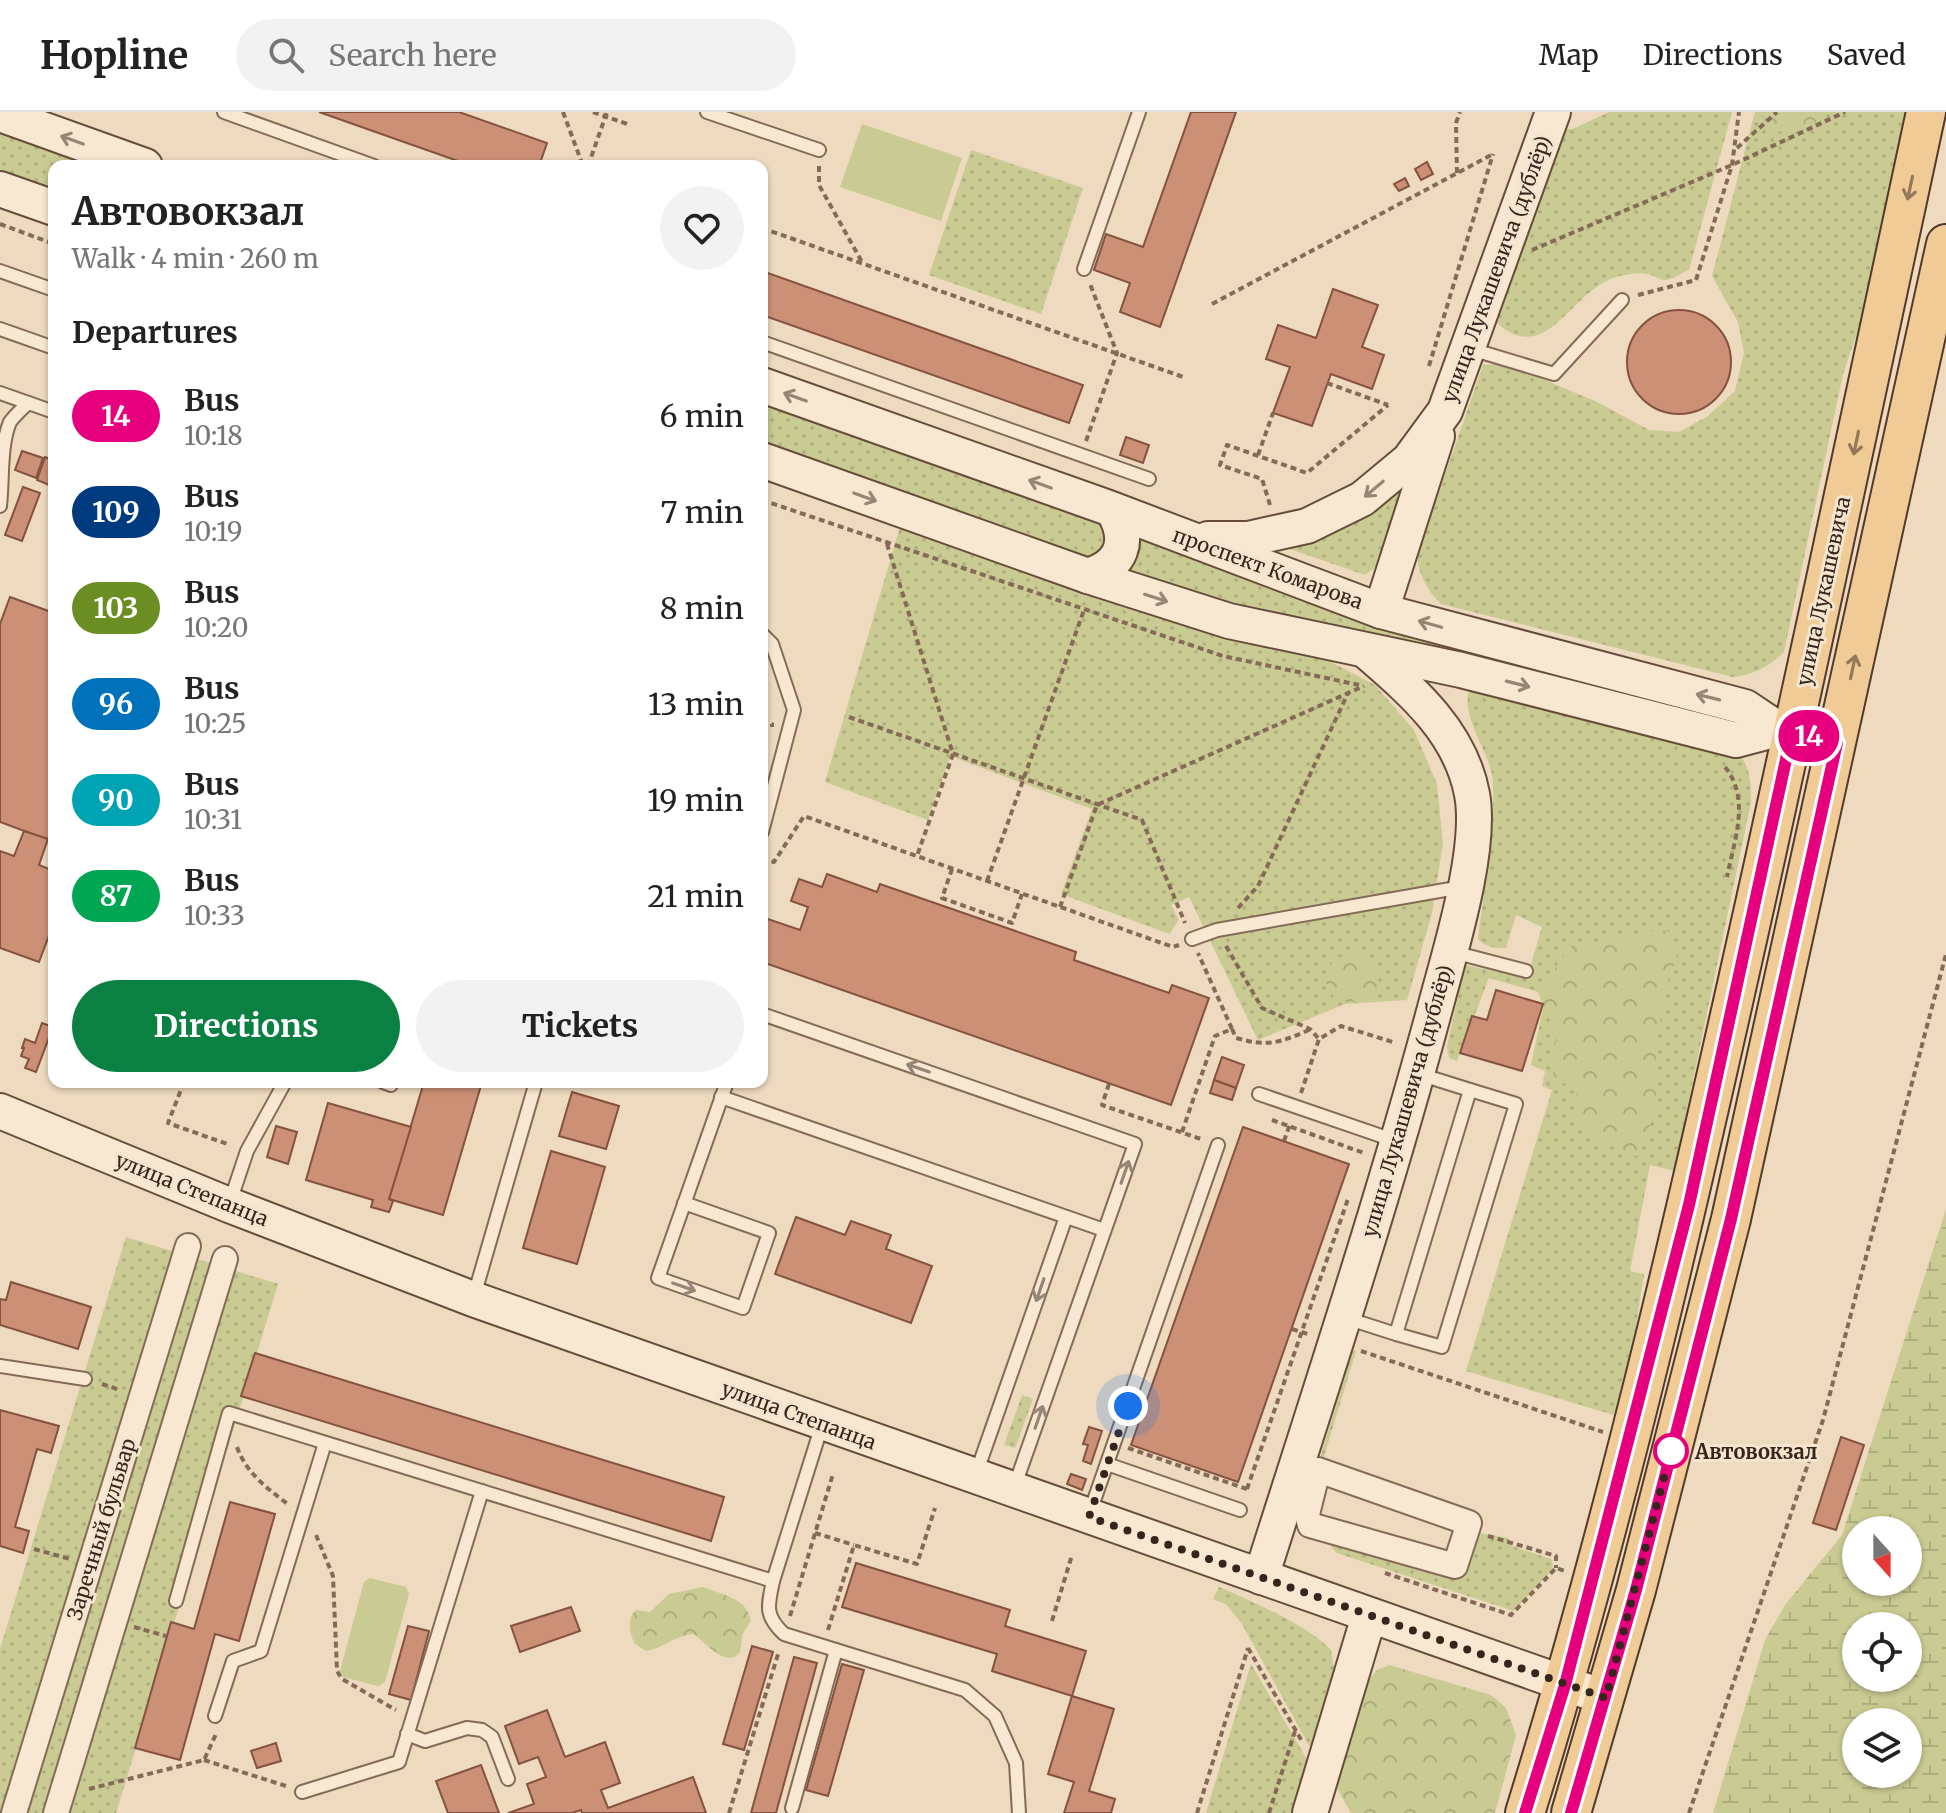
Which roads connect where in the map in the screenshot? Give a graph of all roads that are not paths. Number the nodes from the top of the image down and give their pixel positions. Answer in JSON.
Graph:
{"nodes":[{"id":1,"x":224,"y":112,"type":"edge"},
{"id":2,"x":707,"y":112,"type":"edge"},
{"id":3,"x":1139,"y":112,"type":"edge"},
{"id":4,"x":1553,"y":112,"type":"edge"},
{"id":5,"x":1926,"y":112,"type":"edge"},
{"id":6,"x":0,"y":114,"type":"edge"},
{"id":7,"x":819,"y":150,"type":"road end"},
{"id":8,"x":126,"y":160,"type":"edge"},
{"id":9,"x":357,"y":160,"type":"edge"},
{"id":10,"x":0,"y":189,"type":"edge"},
{"id":11,"x":48,"y":206,"type":"edge"},
{"id":12,"x":1946,"y":244,"type":"edge"},
{"id":13,"x":1084,"y":269,"type":"road end"},
{"id":14,"x":0,"y":271,"type":"edge"},
{"id":15,"x":48,"y":288,"type":"edge"},
{"id":16,"x":1622,"y":300,"type":"road end"},
{"id":17,"x":0,"y":329,"type":"edge"},
{"id":18,"x":768,"y":344,"type":"edge"},
{"id":19,"x":48,"y":346,"type":"edge"},
{"id":20,"x":1468,"y":348,"type":"junction"},
{"id":21,"x":768,"y":387,"type":"edge"},
{"id":22,"x":0,"y":393,"type":"edge"},
{"id":23,"x":28,"y":403,"type":"junction"},
{"id":24,"x":48,"y":410,"type":"edge"},
{"id":25,"x":1445,"y":411,"type":"junction"},
{"id":26,"x":768,"y":462,"type":"edge"},
{"id":27,"x":1149,"y":479,"type":"dead end"},
{"id":28,"x":0,"y":506,"type":"edge"},
{"id":29,"x":1113,"y":510,"type":"junction"},
{"id":30,"x":1187,"y":538,"type":"junction"},
{"id":31,"x":1088,"y":576,"type":"junction"},
{"id":32,"x":1381,"y":611,"type":"junction"},
{"id":33,"x":768,"y":640,"type":"edge"},
{"id":34,"x":1365,"y":650,"type":"junction"},
{"id":35,"x":1461,"y":670,"type":"junction"},
{"id":36,"x":1785,"y":730,"type":"junction"},
{"id":37,"x":1445,"y":731,"type":"junction"},
{"id":38,"x":1837,"y":743,"type":"junction"},
{"id":39,"x":768,"y":809,"type":"edge"},
{"id":40,"x":1465,"y":886,"type":"junction"},
{"id":41,"x":1192,"y":939,"type":"road end"},
{"id":42,"x":1450,"y":952,"type":"junction"},
{"id":43,"x":1526,"y":971,"type":"dead end"},
{"id":44,"x":768,"y":1016,"type":"edge"},
{"id":45,"x":1409,"y":1059,"type":"junction"},
{"id":46,"x":282,"y":1088,"type":"edge"},
{"id":47,"x":534,"y":1088,"type":"edge"},
{"id":48,"x":725,"y":1088,"type":"edge"},
{"id":49,"x":1470,"y":1090,"type":"junction"},
{"id":50,"x":1259,"y":1094,"type":"dead end"},
{"id":51,"x":721,"y":1097,"type":"junction"},
{"id":52,"x":0,"y":1111,"type":"edge"},
{"id":53,"x":1396,"y":1141,"type":"junction"},
{"id":54,"x":1218,"y":1145,"type":"dead end"},
{"id":55,"x":684,"y":1203,"type":"junction"},
{"id":56,"x":229,"y":1205,"type":"junction"},
{"id":57,"x":1066,"y":1217,"type":"junction"},
{"id":58,"x":1104,"y":1230,"type":"junction"},
{"id":59,"x":188,"y":1246,"type":"dead end"},
{"id":60,"x":225,"y":1259,"type":"dead end"},
{"id":61,"x":473,"y":1299,"type":"junction"},
{"id":62,"x":1339,"y":1330,"type":"junction"},
{"id":63,"x":1396,"y":1334,"type":"junction"},
{"id":64,"x":0,"y":1366,"type":"edge"},
{"id":65,"x":85,"y":1379,"type":"road end"},
{"id":66,"x":822,"y":1424,"type":"junction"},
{"id":67,"x":325,"y":1443,"type":"junction"},
{"id":68,"x":1107,"y":1464,"type":"junction"},
{"id":69,"x":975,"y":1477,"type":"junction"},
{"id":70,"x":482,"y":1491,"type":"junction"},
{"id":71,"x":1013,"y":1491,"type":"junction"},
{"id":72,"x":1240,"y":1510,"type":"dead end"},
{"id":73,"x":1089,"y":1517,"type":"junction"},
{"id":74,"x":1455,"y":1566,"type":"joint"},
{"id":75,"x":1261,"y":1577,"type":"junction"},
{"id":76,"x":773,"y":1581,"type":"junction"},
{"id":77,"x":176,"y":1601,"type":"dead end"},
{"id":78,"x":1369,"y":1616,"type":"junction"},
{"id":79,"x":836,"y":1650,"type":"junction"},
{"id":80,"x":1565,"y":1685,"type":"junction"},
{"id":81,"x":1606,"y":1698,"type":"junction"},
{"id":82,"x":215,"y":1716,"type":"road end"},
{"id":83,"x":407,"y":1734,"type":"junction"},
{"id":84,"x":508,"y":1779,"type":"dead end"},
{"id":85,"x":302,"y":1792,"type":"road end"},
{"id":86,"x":58,"y":1804,"type":"edge"},
{"id":87,"x":792,"y":1808,"type":"dead end"},
{"id":88,"x":14,"y":1813,"type":"edge"},
{"id":89,"x":1019,"y":1813,"type":"edge"},
{"id":90,"x":1310,"y":1813,"type":"edge"},
{"id":91,"x":1525,"y":1813,"type":"edge"},
{"id":92,"x":1571,"y":1813,"type":"edge"}],
"edges":[{"from":1,"to":9,"type":"lane"},
{"from":2,"to":7,"type":"lane"},
{"from":3,"to":13,"type":"lane"},
{"from":4,"to":20,"type":"main road","name":"улица Лукашевича (дублёр)"},
{"from":5,"to":36,"type":"main road","name":"улица Лукашевича","one_way":true},
{"from":8,"to":6,"type":"main road","one_way":true},
{"from":10,"to":11,"type":"main road"},
{"from":38,"to":12,"type":"main road","one_way":true},
{"from":14,"to":15,"type":"lane"},
{"from":16,"to":20,"type":"lane"},
{"from":17,"to":19,"type":"lane"},
{"from":18,"to":27,"type":"lane"},
{"from":20,"to":25,"type":"main road","name":"улица Лукашевича (дублёр)"},
{"from":29,"to":21,"type":"main road","name":"проспект Комарова","one_way":true},
{"from":22,"to":23,"type":"lane"},
{"from":23,"to":24,"type":"lane"},
{"from":23,"to":28,"type":"lane"},
{"from":25,"to":30,"type":"main road","name":"улица Лукашевича (дублёр)","one_way":true},
{"from":25,"to":32,"type":"main road"},
{"from":26,"to":31,"type":"main road","name":"проспект Комарова","one_way":true},
{"from":29,"to":30,"type":"main road","name":"проспект Комарова"},
{"from":29,"to":31,"type":"main road"},
{"from":30,"to":32,"type":"main road","name":"проспект Комарова"},
{"from":31,"to":34,"type":"main road","name":"проспект Комарова","one_way":true},
{"from":36,"to":32,"type":"main road","name":"проспект Комарова","one_way":true},
{"from":33,"to":39,"type":"lane"},
{"from":34,"to":35,"type":"main road","name":"проспект Комарова"},
{"from":34,"to":37,"type":"main road","name":"улица Лукашевича (дублёр)"},
{"from":35,"to":36,"type":"main road","name":"проспект Комарова","one_way":true},
{"from":35,"to":37,"type":"main road"},
{"from":36,"to":38,"type":"main road","name":"проспект Комарова"},
{"from":36,"to":80,"type":"main road","name":"улица Лукашевича"},
{"from":37,"to":40,"type":"main road","name":"улица Лукашевича (дублёр)"},
{"from":38,"to":81,"type":"main road"},
{"from":40,"to":41,"type":"lane"},
{"from":40,"to":42,"type":"main road","name":"улица Лукашевича (дублёр)"},
{"from":42,"to":43,"type":"lane"},
{"from":42,"to":45,"type":"main road","name":"улица Лукашевича (дублёр)"},
{"from":58,"to":44,"type":"lane","one_way":true},
{"from":45,"to":49,"type":"lane"},
{"from":45,"to":53,"type":"main road","name":"улица Лукашевича (дублёр)"},
{"from":46,"to":56,"type":"lane"},
{"from":47,"to":61,"type":"lane"},
{"from":48,"to":51,"type":"lane"},
{"from":49,"to":63,"type":"lane"},
{"from":49,"to":63,"type":"lane"},
{"from":50,"to":53,"type":"lane"},
{"from":51,"to":55,"type":"lane"},
{"from":51,"to":57,"type":"lane"},
{"from":52,"to":56,"type":"main road","name":"улица Степанца"},
{"from":53,"to":62,"type":"main road","name":"улица Лукашевича (дублёр)"},
{"from":54,"to":68,"type":"lane"},
{"from":55,"to":55,"type":"lane","one_way":true},
{"from":56,"to":61,"type":"main road","name":"улица Степанца"},
{"from":57,"to":58,"type":"lane"},
{"from":57,"to":69,"type":"lane","one_way":true},
{"from":71,"to":58,"type":"lane","one_way":true},
{"from":59,"to":88,"type":"street","name":"Заречный бульвар"},
{"from":60,"to":86,"type":"street","name":"Заречный бульвар"},
{"from":61,"to":66,"type":"main road","name":"улица Степанца"},
{"from":62,"to":63,"type":"lane"},
{"from":62,"to":75,"type":"main road","name":"улица Лукашевича (дублёр)"},
{"from":64,"to":65,"type":"lane"},
{"from":66,"to":69,"type":"main road","name":"улица Степанца"},
{"from":66,"to":76,"type":"lane"},
{"from":67,"to":70,"type":"lane"},
{"from":67,"to":77,"type":"lane"},
{"from":67,"to":82,"type":"lane"},
{"from":68,"to":72,"type":"lane"},
{"from":68,"to":73,"type":"lane"},
{"from":69,"to":71,"type":"main road","name":"улица Степанца"},
{"from":70,"to":76,"type":"lane"},
{"from":70,"to":83,"type":"lane"},
{"from":71,"to":73,"type":"main road","name":"улица Степанца"},
{"from":73,"to":75,"type":"main road","name":"улица Степанца"},
{"from":74,"to":74,"type":"street"},
{"from":75,"to":78,"type":"main road","name":"улица Степанца"},
{"from":76,"to":79,"type":"lane"},
{"from":78,"to":80,"type":"main road","name":"улица Степанца"},
{"from":78,"to":90,"type":"main road"},
{"from":79,"to":87,"type":"lane"},
{"from":79,"to":89,"type":"lane"},
{"from":80,"to":81,"type":"main road","name":"улица Степанца"},
{"from":80,"to":91,"type":"main road","name":"улица Лукашевича"},
{"from":81,"to":92,"type":"main road"},
{"from":83,"to":84,"type":"lane"},
{"from":83,"to":85,"type":"lane"}]}
